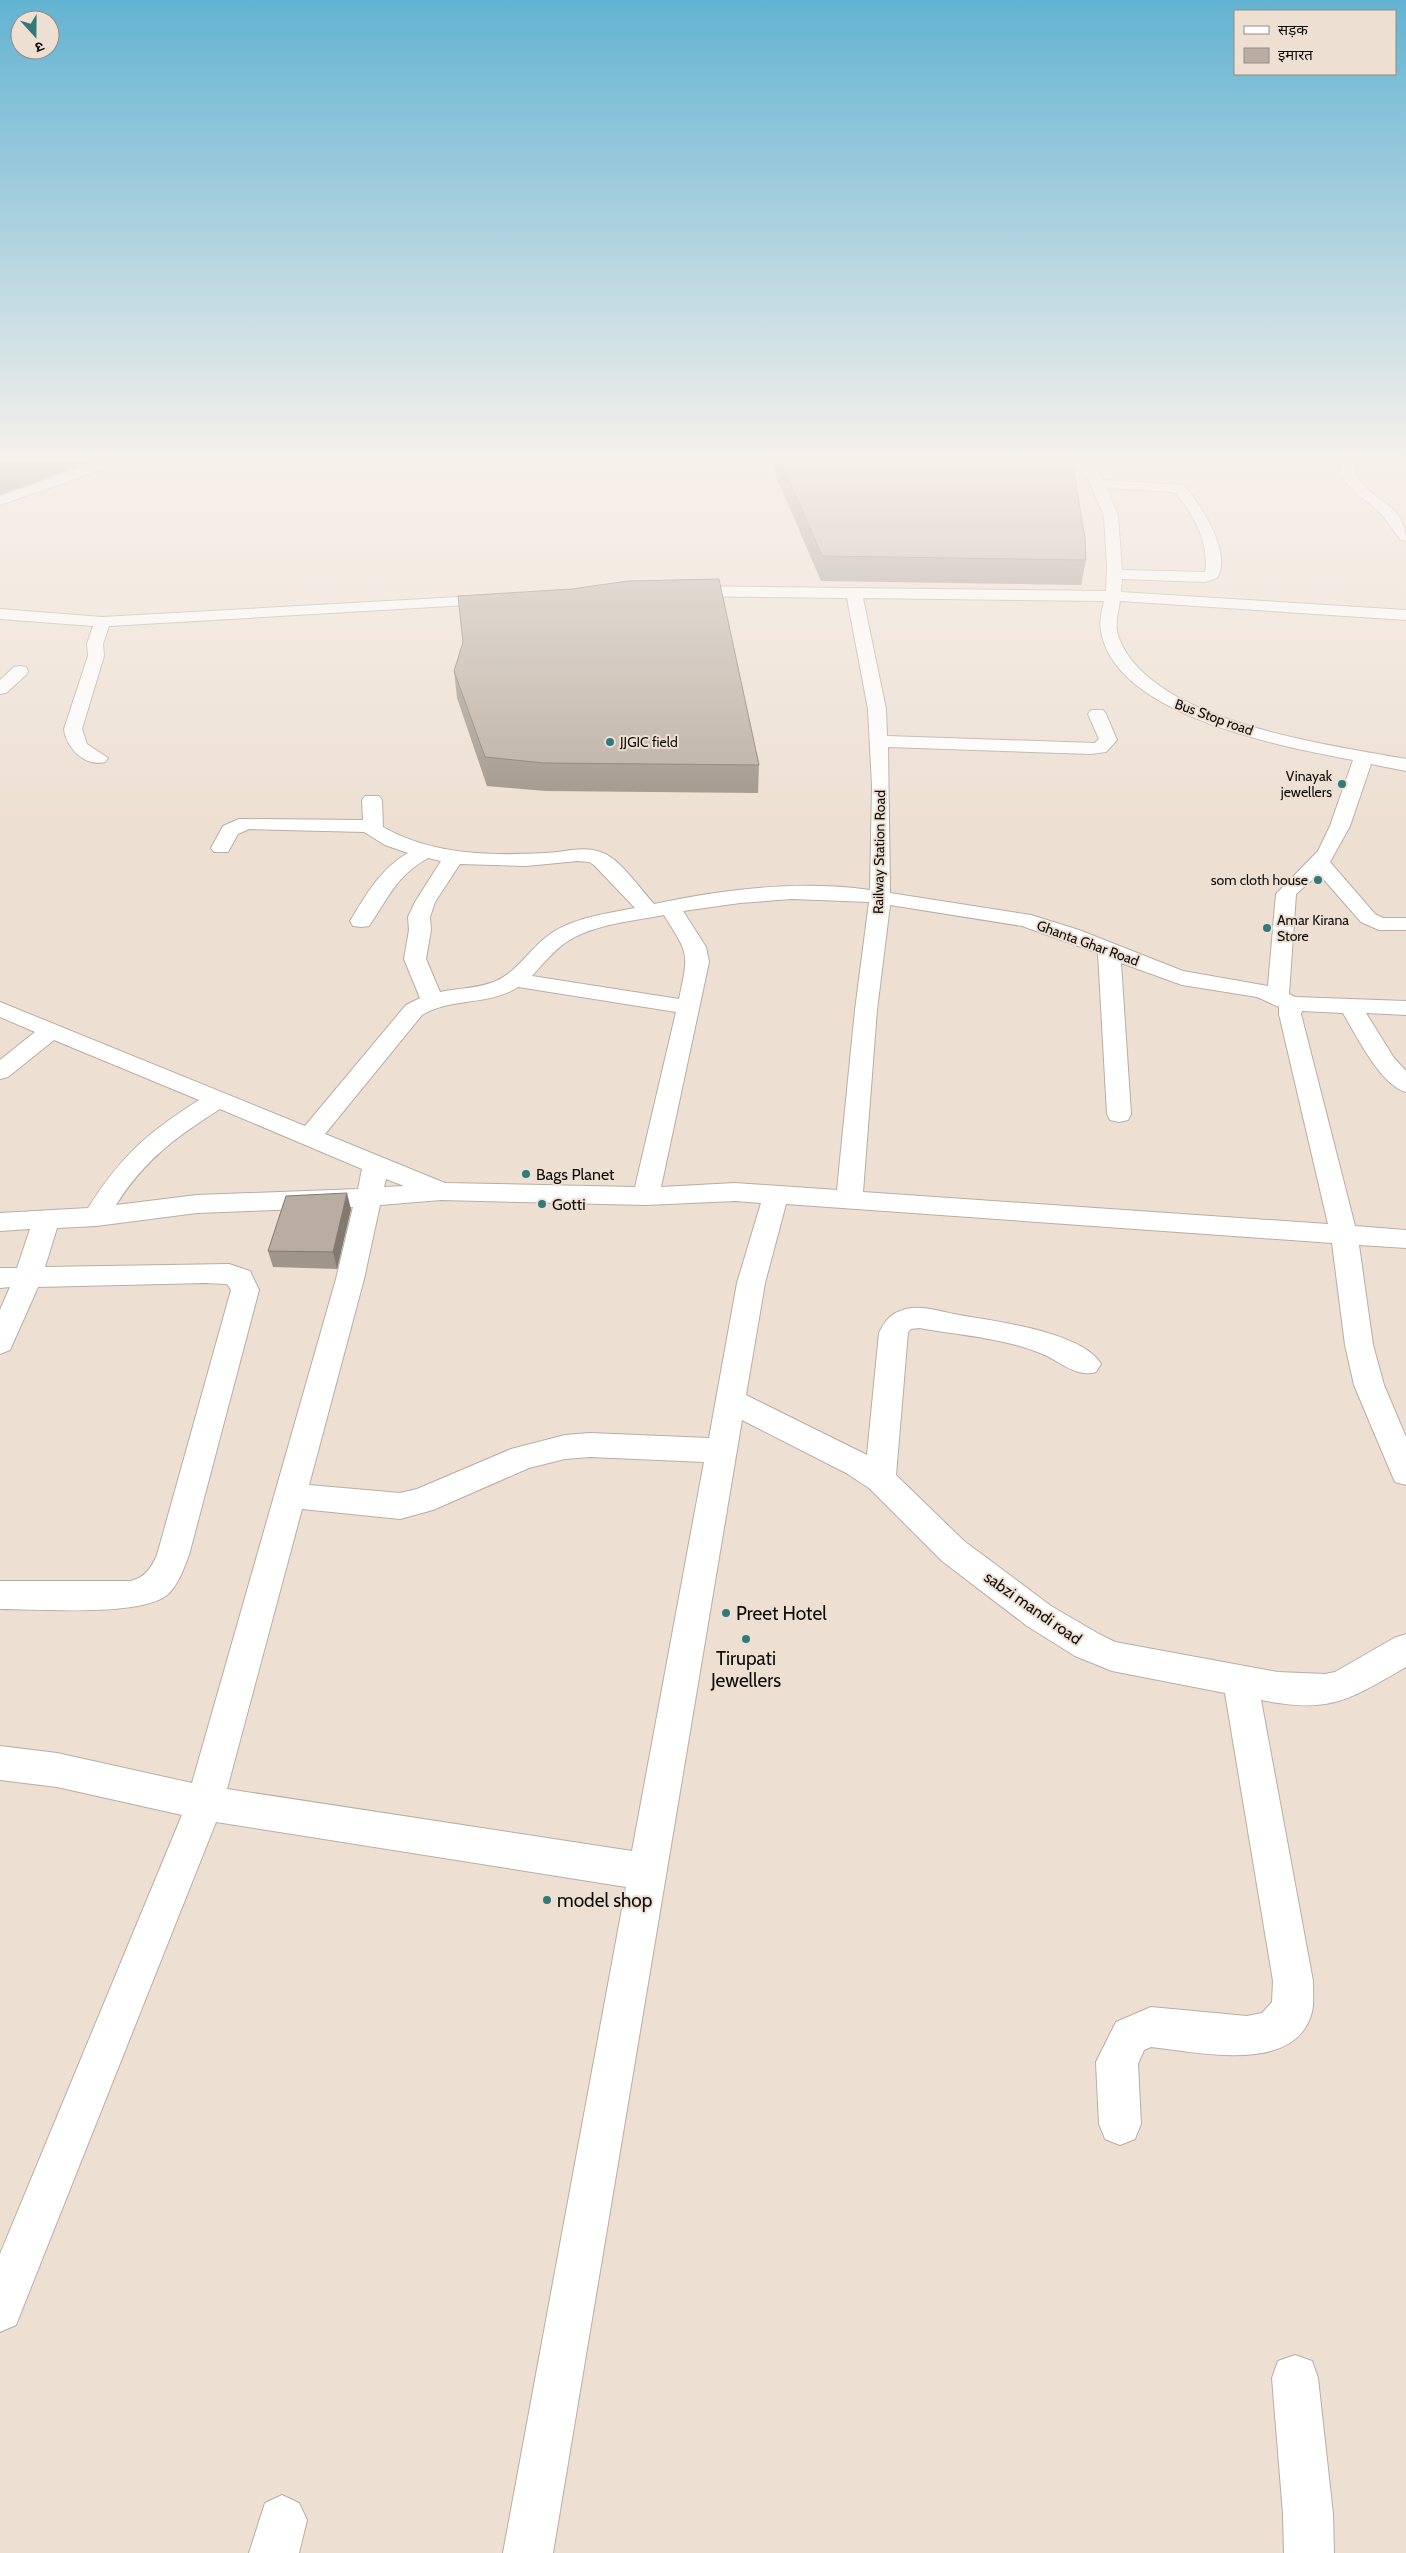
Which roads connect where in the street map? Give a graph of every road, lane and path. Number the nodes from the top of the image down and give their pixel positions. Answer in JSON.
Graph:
{"nodes":[{"id":1,"x":1113,"y":581,"type":"edge"},
{"id":2,"x":668,"y":592,"type":"edge"},
{"id":3,"x":854,"y":593,"type":"junction"},
{"id":4,"x":1113,"y":596,"type":"junction"},
{"id":5,"x":508,"y":599,"type":"edge"},
{"id":6,"x":0,"y":614,"type":"edge"},
{"id":7,"x":1406,"y":615,"type":"edge"},
{"id":8,"x":102,"y":622,"type":"junction"},
{"id":9,"x":20,"y":671,"type":"dead end"},
{"id":10,"x":0,"y":689,"type":"edge"},
{"id":11,"x":1097,"y":714,"type":"dead end"},
{"id":12,"x":879,"y":741,"type":"junction"},
{"id":13,"x":1364,"y":756,"type":"junction"},
{"id":14,"x":99,"y":758,"type":"dead end"},
{"id":15,"x":1406,"y":765,"type":"edge"},
{"id":16,"x":372,"y":800,"type":"dead end"},
{"id":17,"x":372,"y":826,"type":"junction"},
{"id":18,"x":222,"y":848,"type":"dead end"},
{"id":19,"x":424,"y":852,"type":"junction"},
{"id":20,"x":454,"y":857,"type":"junction"},
{"id":21,"x":1320,"y":862,"type":"junction"},
{"id":22,"x":880,"y":899,"type":"junction"},
{"id":23,"x":659,"y":909,"type":"junction"},
{"id":24,"x":361,"y":921,"type":"dead end"},
{"id":25,"x":1406,"y":924,"type":"edge"},
{"id":26,"x":1109,"y":950,"type":"junction"},
{"id":27,"x":514,"y":980,"type":"junction"},
{"id":28,"x":1285,"y":999,"type":"junction"},
{"id":29,"x":432,"y":1000,"type":"junction"},
{"id":30,"x":688,"y":1007,"type":"junction"},
{"id":31,"x":1350,"y":1007,"type":"junction"},
{"id":32,"x":1406,"y":1008,"type":"edge"},
{"id":33,"x":0,"y":1009,"type":"edge"},
{"id":34,"x":51,"y":1031,"type":"junction"},
{"id":35,"x":0,"y":1072,"type":"edge"},
{"id":36,"x":1406,"y":1085,"type":"edge"},
{"id":37,"x":217,"y":1100,"type":"junction"},
{"id":38,"x":1119,"y":1114,"type":"dead end"},
{"id":39,"x":308,"y":1138,"type":"junction"},
{"id":40,"x":373,"y":1181,"type":"junction"},
{"id":41,"x":776,"y":1194,"type":"junction"},
{"id":42,"x":646,"y":1196,"type":"junction"},
{"id":43,"x":849,"y":1201,"type":"junction"},
{"id":44,"x":96,"y":1217,"type":"junction"},
{"id":45,"x":46,"y":1220,"type":"junction"},
{"id":46,"x":0,"y":1222,"type":"edge"},
{"id":47,"x":1344,"y":1236,"type":"junction"},
{"id":48,"x":1406,"y":1239,"type":"edge"},
{"id":49,"x":14,"y":1278,"type":"edge"},
{"id":50,"x":0,"y":1343,"type":"edge"},
{"id":51,"x":1086,"y":1364,"type":"dead end"},
{"id":52,"x":730,"y":1400,"type":"junction"},
{"id":53,"x":722,"y":1451,"type":"junction"},
{"id":54,"x":1406,"y":1472,"type":"edge"},
{"id":55,"x":880,"y":1479,"type":"junction"},
{"id":56,"x":290,"y":1495,"type":"junction"},
{"id":57,"x":0,"y":1594,"type":"edge"},
{"id":58,"x":1406,"y":1649,"type":"edge"},
{"id":59,"x":1240,"y":1680,"type":"junction"},
{"id":60,"x":0,"y":1764,"type":"edge"},
{"id":61,"x":205,"y":1803,"type":"junction"},
{"id":62,"x":647,"y":1872,"type":"junction"},
{"id":63,"x":1120,"y":2124,"type":"dead end"},
{"id":64,"x":0,"y":2310,"type":"edge"},
{"id":65,"x":1295,"y":2378,"type":"dead end"},
{"id":66,"x":528,"y":2553,"type":"edge"},
{"id":67,"x":1309,"y":2553,"type":"edge"}],
"edges":[{"from":1,"to":4,"type":"street","name":"Bus Stop road"},
{"from":2,"to":3,"type":"street"},
{"from":3,"to":4,"type":"street"},
{"from":3,"to":12,"type":"street","name":"Railway Station Road"},
{"from":4,"to":7,"type":"street"},
{"from":4,"to":13,"type":"street","name":"Bus Stop road"},
{"from":5,"to":8,"type":"street"},
{"from":6,"to":8,"type":"street"},
{"from":8,"to":14,"type":"street"},
{"from":9,"to":10,"type":"street"},
{"from":11,"to":12,"type":"street"},
{"from":12,"to":22,"type":"street","name":"Railway Station Road"},
{"from":13,"to":15,"type":"street","name":"Bus Stop road"},
{"from":13,"to":21,"type":"street"},
{"from":16,"to":17,"type":"street"},
{"from":17,"to":18,"type":"street"},
{"from":17,"to":19,"type":"street"},
{"from":19,"to":20,"type":"street"},
{"from":19,"to":24,"type":"street"},
{"from":20,"to":23,"type":"street"},
{"from":20,"to":29,"type":"street"},
{"from":21,"to":25,"type":"street"},
{"from":21,"to":28,"type":"street"},
{"from":22,"to":23,"type":"street","name":"Ghanta Ghar Road"},
{"from":22,"to":26,"type":"street","name":"Ghanta Ghar Road"},
{"from":22,"to":43,"type":"street","name":"Railway Station Road"},
{"from":23,"to":27,"type":"street","name":"Ghanta Ghar Road"},
{"from":23,"to":30,"type":"street"},
{"from":26,"to":28,"type":"street","name":"Ghanta Ghar Road"},
{"from":26,"to":38,"type":"street"},
{"from":27,"to":29,"type":"street"},
{"from":27,"to":30,"type":"street"},
{"from":28,"to":31,"type":"street","name":"Ghanta Ghar Road"},
{"from":28,"to":47,"type":"street"},
{"from":29,"to":39,"type":"street"},
{"from":30,"to":42,"type":"street"},
{"from":31,"to":32,"type":"street","name":"Ghanta Ghar Road"},
{"from":31,"to":36,"type":"street"},
{"from":33,"to":34,"type":"street"},
{"from":34,"to":35,"type":"street"},
{"from":34,"to":37,"type":"street"},
{"from":37,"to":39,"type":"street"},
{"from":37,"to":44,"type":"street"},
{"from":39,"to":40,"type":"street"},
{"from":40,"to":42,"type":"street"},
{"from":40,"to":44,"type":"street"},
{"from":40,"to":56,"type":"street"},
{"from":41,"to":42,"type":"street"},
{"from":41,"to":43,"type":"street"},
{"from":41,"to":52,"type":"street"},
{"from":43,"to":47,"type":"street"},
{"from":44,"to":45,"type":"street"},
{"from":45,"to":46,"type":"street"},
{"from":45,"to":49,"type":"street"},
{"from":47,"to":48,"type":"street"},
{"from":47,"to":54,"type":"street"},
{"from":49,"to":50,"type":"street"},
{"from":49,"to":57,"type":"street"},
{"from":51,"to":55,"type":"street"},
{"from":52,"to":53,"type":"street"},
{"from":52,"to":55,"type":"street","name":"sabzi mandi road"},
{"from":53,"to":56,"type":"street"},
{"from":53,"to":62,"type":"street"},
{"from":55,"to":59,"type":"street","name":"sabzi mandi road"},
{"from":56,"to":61,"type":"street"},
{"from":58,"to":59,"type":"street","name":"sabzi mandi road"},
{"from":59,"to":63,"type":"street"},
{"from":60,"to":61,"type":"street"},
{"from":61,"to":62,"type":"street"},
{"from":61,"to":64,"type":"street"},
{"from":62,"to":66,"type":"street"},
{"from":65,"to":67,"type":"street"}]}
